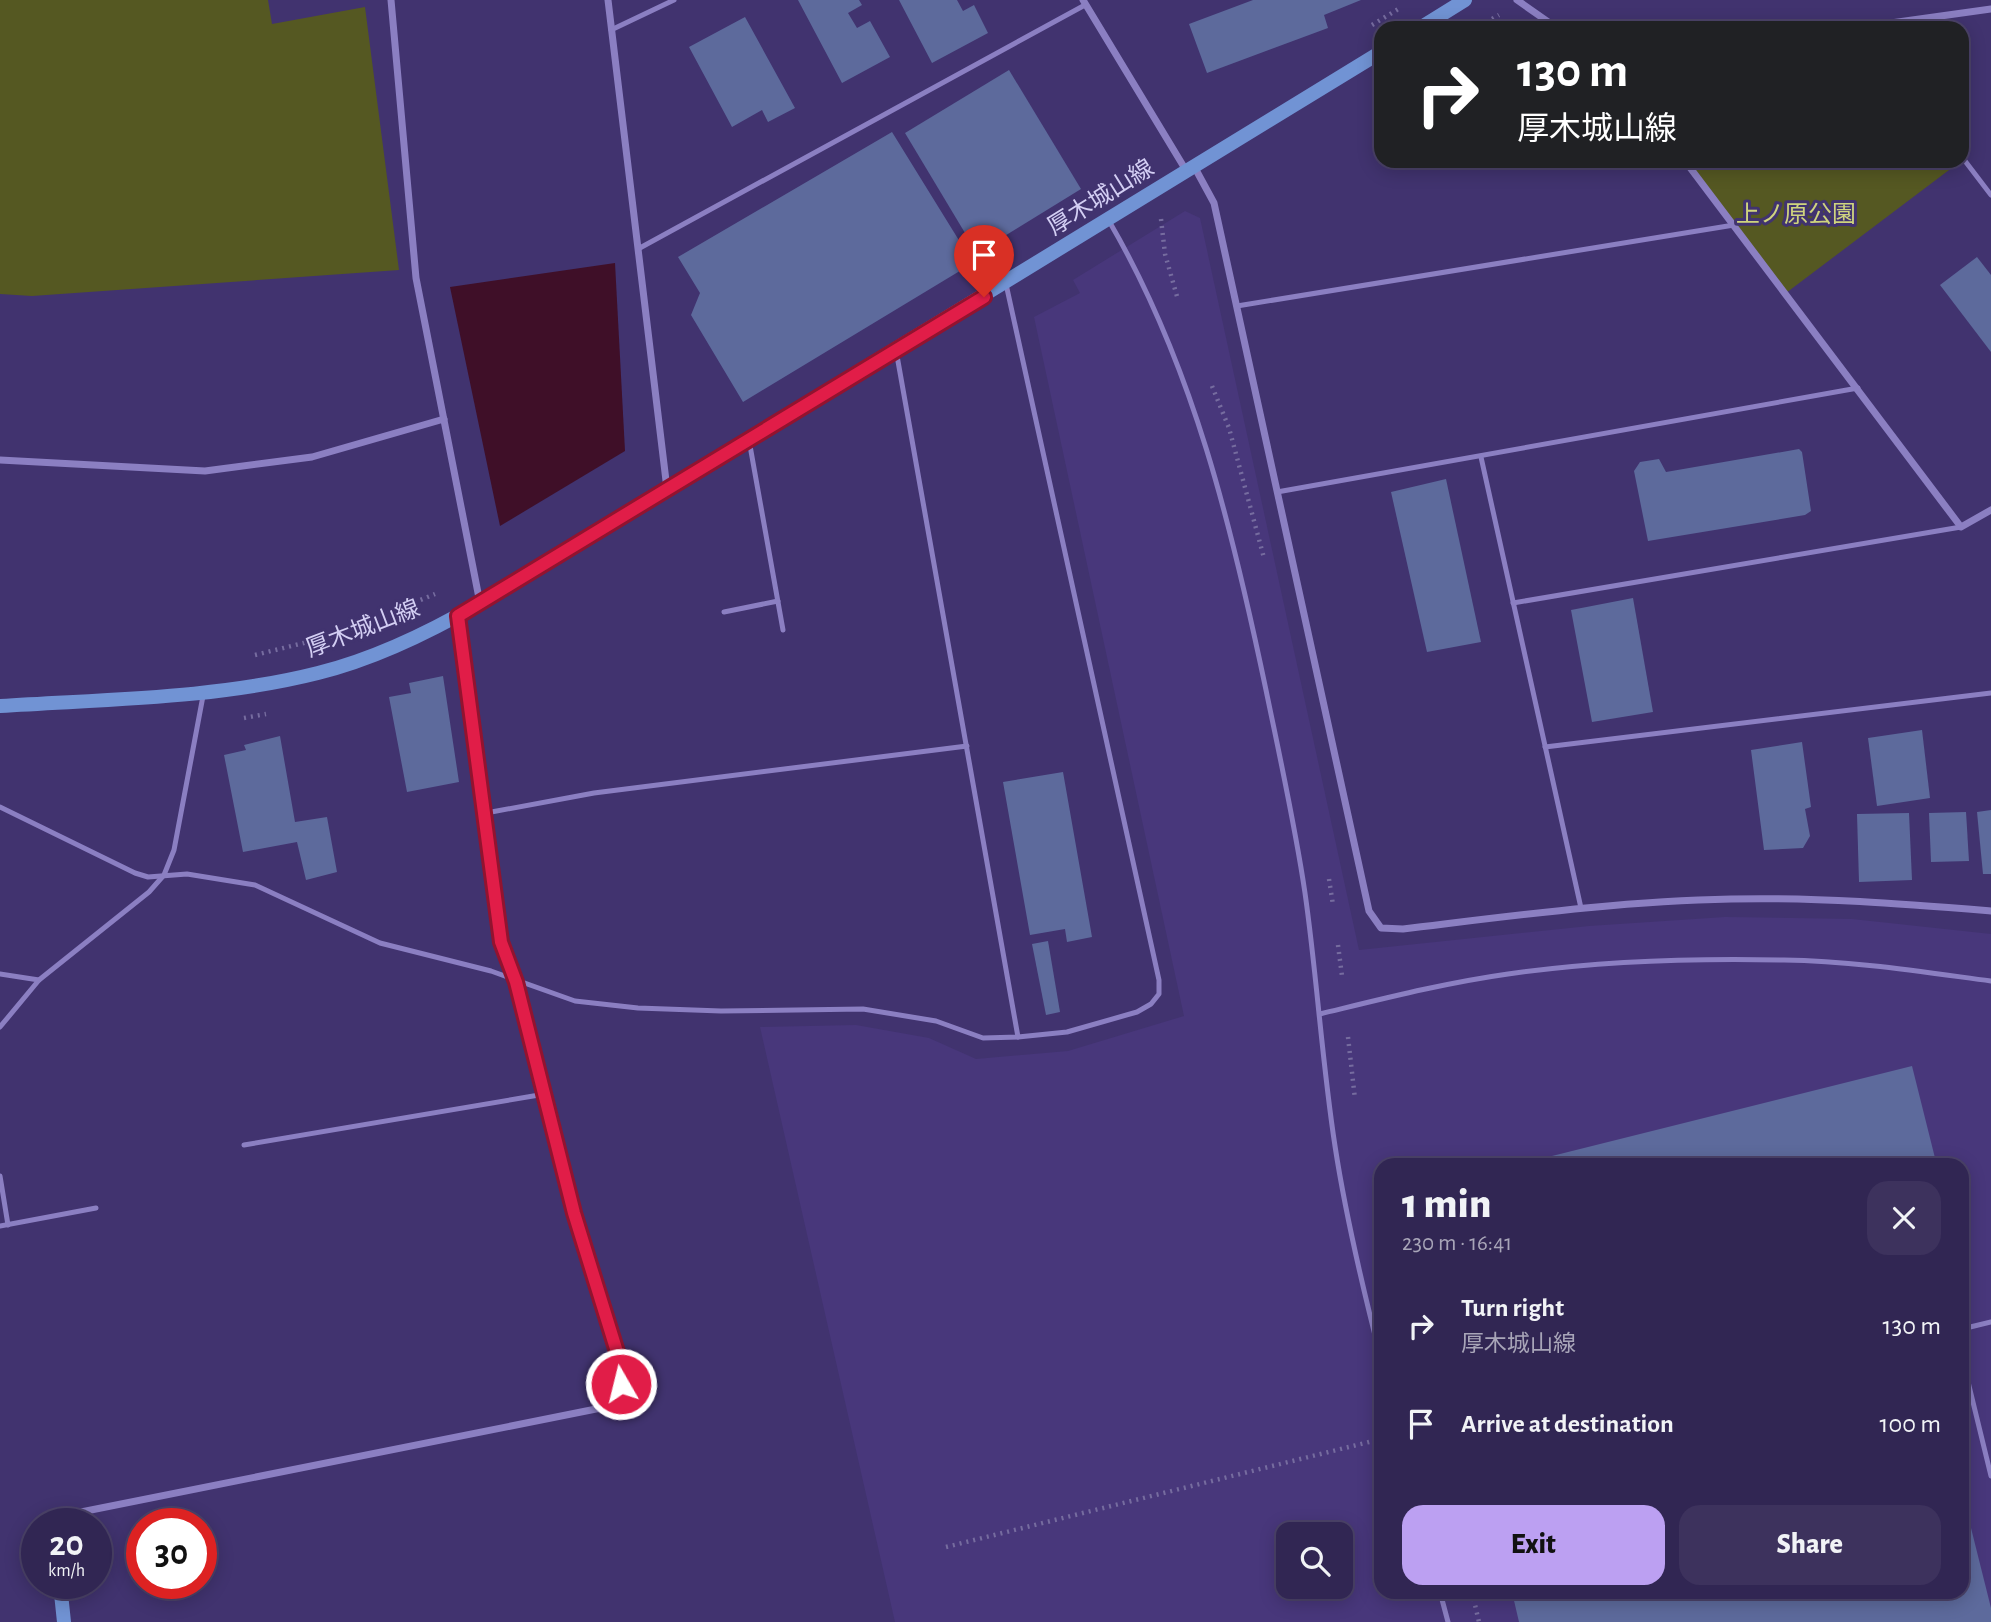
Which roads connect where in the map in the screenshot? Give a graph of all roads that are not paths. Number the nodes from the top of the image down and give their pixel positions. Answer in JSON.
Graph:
{"nodes":[{"id":1,"x":391,"y":0,"type":"edge"},
{"id":2,"x":608,"y":0,"type":"edge"},
{"id":3,"x":674,"y":0,"type":"edge"},
{"id":4,"x":1465,"y":0,"type":"edge"},
{"id":5,"x":1517,"y":0,"type":"edge"},
{"id":6,"x":1084,"y":3,"type":"edge"},
{"id":7,"x":1991,"y":9,"type":"edge"},
{"id":8,"x":1431,"y":21,"type":"edge"},
{"id":9,"x":1547,"y":21,"type":"edge"},
{"id":10,"x":1908,"y":21,"type":"edge"},
{"id":11,"x":611,"y":30,"type":"junction"},
{"id":12,"x":1374,"y":56,"type":"edge"},
{"id":13,"x":1969,"y":166,"type":"edge"},
{"id":14,"x":1690,"y":168,"type":"edge"},
{"id":15,"x":1191,"y":170,"type":"junction"},
{"id":16,"x":1991,"y":195,"type":"edge"},
{"id":17,"x":1109,"y":220,"type":"junction"},
{"id":18,"x":1734,"y":225,"type":"junction"},
{"id":19,"x":638,"y":249,"type":"junction"},
{"id":20,"x":1006,"y":284,"type":"junction"},
{"id":21,"x":1237,"y":306,"type":"junction"},
{"id":22,"x":896,"y":350,"type":"junction"},
{"id":23,"x":1858,"y":388,"type":"junction"},
{"id":24,"x":444,"y":419,"type":"junction"},
{"id":25,"x":749,"y":440,"type":"junction"},
{"id":26,"x":1481,"y":457,"type":"junction"},
{"id":27,"x":0,"y":460,"type":"edge"},
{"id":28,"x":667,"y":490,"type":"junction"},
{"id":29,"x":1277,"y":492,"type":"junction"},
{"id":30,"x":1991,"y":510,"type":"edge"},
{"id":31,"x":1961,"y":527,"type":"junction"},
{"id":32,"x":778,"y":601,"type":"junction"},
{"id":33,"x":480,"y":603,"type":"junction"},
{"id":34,"x":1513,"y":604,"type":"junction"},
{"id":35,"x":724,"y":612,"type":"dead end"},
{"id":36,"x":458,"y":616,"type":"junction"},
{"id":37,"x":783,"y":630,"type":"dead end"},
{"id":38,"x":204,"y":692,"type":"junction"},
{"id":39,"x":1991,"y":693,"type":"edge"},
{"id":40,"x":0,"y":706,"type":"edge"},
{"id":41,"x":967,"y":746,"type":"junction"},
{"id":42,"x":1545,"y":747,"type":"junction"},
{"id":43,"x":0,"y":807,"type":"edge"},
{"id":44,"x":486,"y":813,"type":"junction"},
{"id":45,"x":163,"y":875,"type":"junction"},
{"id":46,"x":1581,"y":908,"type":"junction"},
{"id":47,"x":1991,"y":911,"type":"edge"},
{"id":48,"x":0,"y":974,"type":"edge"},
{"id":49,"x":39,"y":980,"type":"junction"},
{"id":50,"x":1991,"y":981,"type":"edge"},
{"id":51,"x":516,"y":982,"type":"junction"},
{"id":52,"x":1320,"y":1014,"type":"junction"},
{"id":53,"x":0,"y":1027,"type":"edge"},
{"id":54,"x":1018,"y":1037,"type":"junction"},
{"id":55,"x":545,"y":1094,"type":"junction"},
{"id":56,"x":244,"y":1144,"type":"dead end"},
{"id":57,"x":0,"y":1176,"type":"edge"},
{"id":58,"x":96,"y":1208,"type":"dead end"},
{"id":59,"x":8,"y":1225,"type":"junction"},
{"id":60,"x":0,"y":1226,"type":"edge"},
{"id":61,"x":1991,"y":1322,"type":"edge"},
{"id":62,"x":1969,"y":1327,"type":"edge"},
{"id":63,"x":1374,"y":1329,"type":"edge"},
{"id":64,"x":1969,"y":1386,"type":"edge"},
{"id":65,"x":1991,"y":1476,"type":"edge"},
{"id":66,"x":101,"y":1508,"type":"edge"},
{"id":67,"x":62,"y":1599,"type":"edge"},
{"id":68,"x":1442,"y":1599,"type":"edge"},
{"id":69,"x":64,"y":1622,"type":"edge"},
{"id":70,"x":1448,"y":1622,"type":"edge"}],
"edges":[{"from":1,"to":24,"type":"street"},
{"from":2,"to":11,"type":"street"},
{"from":3,"to":11,"type":"lane"},
{"from":4,"to":8,"type":"main road"},
{"from":5,"to":9,"type":"street"},
{"from":6,"to":15,"type":"street"},
{"from":6,"to":19,"type":"lane"},
{"from":7,"to":10,"type":"street"},
{"from":11,"to":19,"type":"street"},
{"from":12,"to":15,"type":"main road","name":"厚木城山線"},
{"from":13,"to":16,"type":"lane"},
{"from":14,"to":18,"type":"street"},
{"from":15,"to":17,"type":"main road","name":"厚木城山線"},
{"from":15,"to":21,"type":"street"},
{"from":17,"to":20,"type":"main road","name":"厚木城山線"},
{"from":17,"to":52,"type":"lane"},
{"from":18,"to":21,"type":"lane"},
{"from":18,"to":23,"type":"street"},
{"from":19,"to":28,"type":"street"},
{"from":20,"to":22,"type":"main road","name":"厚木城山線"},
{"from":20,"to":54,"type":"lane"},
{"from":21,"to":29,"type":"street"},
{"from":22,"to":25,"type":"main road","name":"厚木城山線"},
{"from":22,"to":41,"type":"lane"},
{"from":23,"to":26,"type":"lane"},
{"from":23,"to":31,"type":"street"},
{"from":24,"to":27,"type":"street"},
{"from":24,"to":33,"type":"street"},
{"from":25,"to":28,"type":"main road","name":"厚木城山線"},
{"from":25,"to":32,"type":"lane"},
{"from":26,"to":29,"type":"lane"},
{"from":26,"to":34,"type":"lane"},
{"from":28,"to":33,"type":"main road","name":"厚木城山線"},
{"from":29,"to":46,"type":"street"},
{"from":30,"to":31,"type":"street"},
{"from":31,"to":34,"type":"lane"},
{"from":32,"to":35,"type":"lane"},
{"from":32,"to":37,"type":"lane"},
{"from":33,"to":36,"type":"main road","name":"厚木城山線"},
{"from":34,"to":42,"type":"lane"},
{"from":36,"to":38,"type":"main road","name":"厚木城山線"},
{"from":36,"to":44,"type":"street"},
{"from":38,"to":40,"type":"main road","name":"厚木城山線"},
{"from":38,"to":45,"type":"lane"},
{"from":39,"to":42,"type":"lane"},
{"from":41,"to":44,"type":"lane"},
{"from":41,"to":54,"type":"lane"},
{"from":42,"to":46,"type":"lane"},
{"from":43,"to":45,"type":"lane"},
{"from":44,"to":51,"type":"street"},
{"from":45,"to":49,"type":"lane"},
{"from":45,"to":51,"type":"lane"},
{"from":46,"to":47,"type":"street"},
{"from":48,"to":49,"type":"lane"},
{"from":49,"to":53,"type":"lane"},
{"from":50,"to":52,"type":"lane"},
{"from":51,"to":54,"type":"lane"},
{"from":51,"to":55,"type":"street"},
{"from":52,"to":63,"type":"lane"},
{"from":55,"to":56,"type":"lane"},
{"from":55,"to":66,"type":"street"},
{"from":57,"to":59,"type":"lane"},
{"from":58,"to":59,"type":"lane"},
{"from":59,"to":60,"type":"lane"},
{"from":61,"to":62,"type":"lane"},
{"from":64,"to":65,"type":"lane"},
{"from":67,"to":69,"type":"main road"},
{"from":68,"to":70,"type":"lane"}]}
